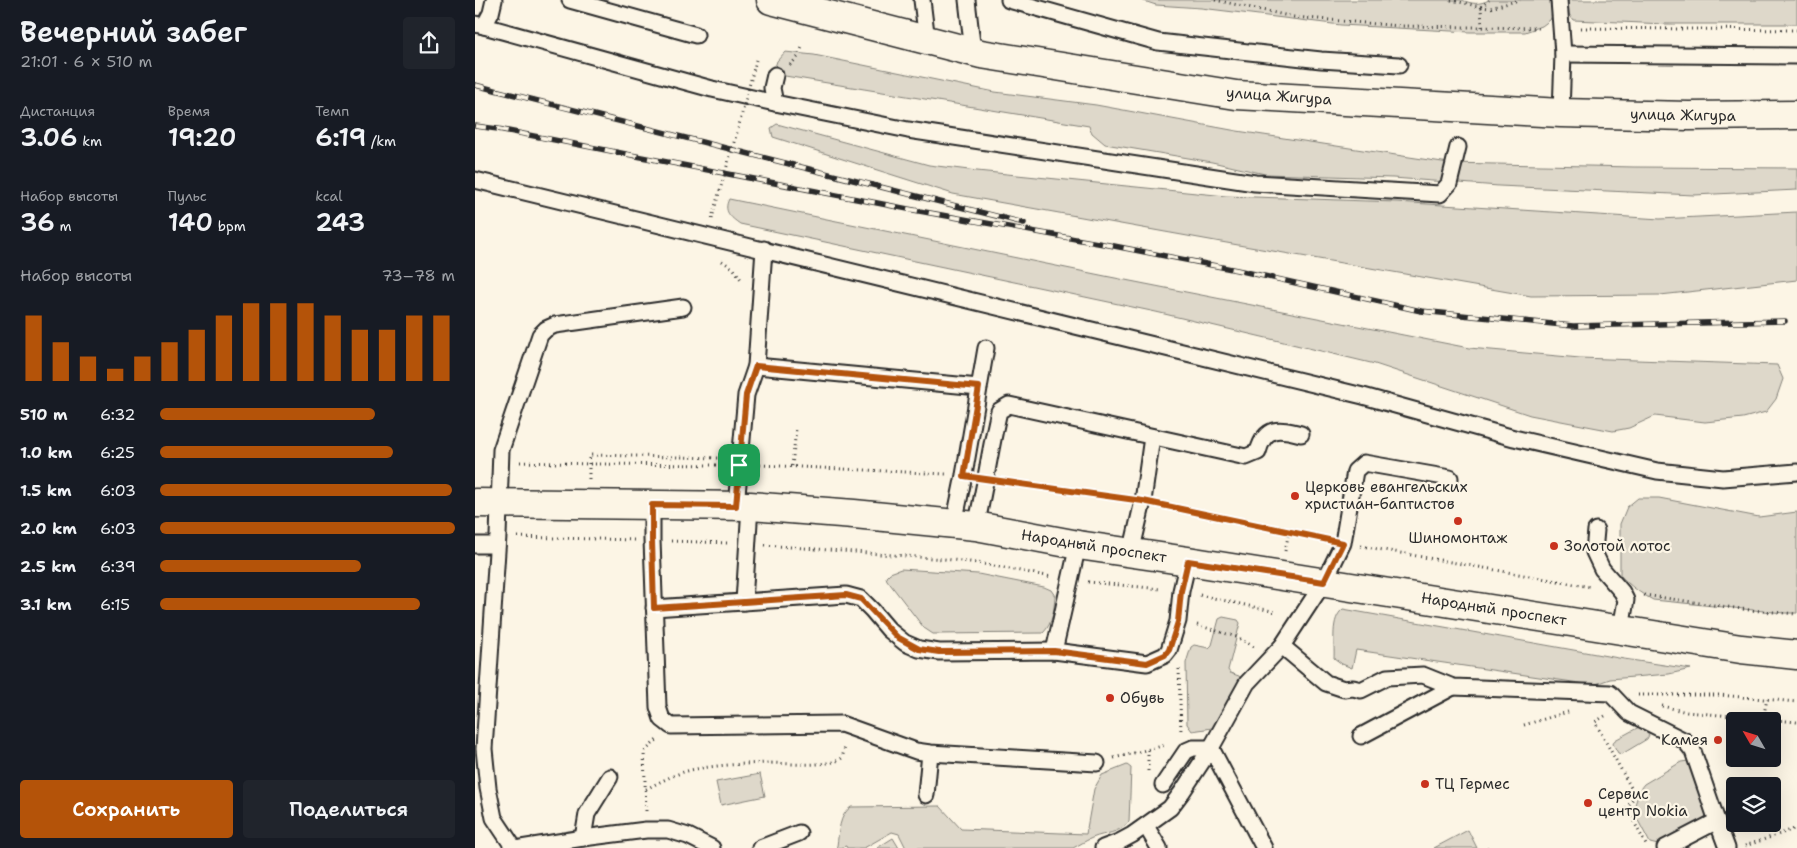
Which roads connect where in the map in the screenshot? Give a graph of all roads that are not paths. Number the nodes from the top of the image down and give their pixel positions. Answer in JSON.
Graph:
{"nodes":[{"id":1,"x":494,"y":0,"type":"edge"},
{"id":2,"x":569,"y":0,"type":"edge"},
{"id":3,"x":771,"y":0,"type":"edge"},
{"id":4,"x":922,"y":0,"type":"edge"},
{"id":5,"x":967,"y":0,"type":"edge"},
{"id":6,"x":1009,"y":0,"type":"edge"},
{"id":7,"x":1559,"y":0,"type":"edge"},
{"id":8,"x":479,"y":25,"type":"edge"},
{"id":9,"x":696,"y":35,"type":"dead end"},
{"id":10,"x":927,"y":41,"type":"junction"},
{"id":11,"x":973,"y":52,"type":"junction"},
{"id":12,"x":1563,"y":54,"type":"junction"},
{"id":13,"x":1797,"y":56,"type":"edge"},
{"id":14,"x":1399,"y":65,"type":"dead end"},
{"id":15,"x":775,"y":75,"type":"dead end"},
{"id":16,"x":775,"y":103,"type":"junction"},
{"id":17,"x":1561,"y":113,"type":"junction"},
{"id":18,"x":1797,"y":115,"type":"edge"},
{"id":19,"x":1457,"y":147,"type":"dead end"},
{"id":20,"x":475,"y":180,"type":"edge"},
{"id":21,"x":764,"y":249,"type":"junction"},
{"id":22,"x":683,"y":307,"type":"dead end"},
{"id":23,"x":986,"y":348,"type":"dead end"},
{"id":24,"x":756,"y":366,"type":"junction"},
{"id":25,"x":979,"y":387,"type":"junction"},
{"id":26,"x":1301,"y":434,"type":"dead end"},
{"id":27,"x":1151,"y":437,"type":"junction"},
{"id":28,"x":1797,"y":472,"type":"edge"},
{"id":29,"x":1451,"y":478,"type":"dead end"},
{"id":30,"x":487,"y":503,"type":"edge"},
{"id":31,"x":652,"y":505,"type":"junction"},
{"id":32,"x":743,"y":506,"type":"junction"},
{"id":33,"x":965,"y":525,"type":"junction"},
{"id":34,"x":1596,"y":530,"type":"dead end"},
{"id":35,"x":497,"y":540,"type":"junction"},
{"id":36,"x":475,"y":545,"type":"edge"},
{"id":37,"x":1078,"y":545,"type":"junction"},
{"id":38,"x":1131,"y":553,"type":"junction"},
{"id":39,"x":1188,"y":561,"type":"junction"},
{"id":40,"x":1324,"y":582,"type":"junction"},
{"id":41,"x":744,"y":602,"type":"junction"},
{"id":42,"x":654,"y":608,"type":"junction"},
{"id":43,"x":1621,"y":629,"type":"junction"},
{"id":44,"x":1282,"y":646,"type":"junction"},
{"id":45,"x":1054,"y":651,"type":"junction"},
{"id":46,"x":1797,"y":655,"type":"edge"},
{"id":47,"x":1453,"y":687,"type":"junction"},
{"id":48,"x":1361,"y":736,"type":"dead end"},
{"id":49,"x":1211,"y":748,"type":"junction"},
{"id":50,"x":930,"y":754,"type":"junction"},
{"id":51,"x":1097,"y":763,"type":"road end"},
{"id":52,"x":610,"y":777,"type":"dead end"},
{"id":53,"x":1163,"y":785,"type":"dead end"},
{"id":54,"x":926,"y":795,"type":"dead end"},
{"id":55,"x":1717,"y":821,"type":"junction"},
{"id":56,"x":1146,"y":826,"type":"junction"},
{"id":57,"x":799,"y":833,"type":"dead end"},
{"id":58,"x":583,"y":838,"type":"junction"},
{"id":59,"x":514,"y":848,"type":"edge"},
{"id":60,"x":521,"y":848,"type":"edge"},
{"id":61,"x":712,"y":848,"type":"edge"},
{"id":62,"x":760,"y":848,"type":"edge"},
{"id":63,"x":1103,"y":848,"type":"edge"},
{"id":64,"x":1159,"y":848,"type":"edge"},
{"id":65,"x":1264,"y":848,"type":"edge"},
{"id":66,"x":1665,"y":848,"type":"edge"},
{"id":67,"x":1727,"y":848,"type":"edge"}],
"edges":[{"from":1,"to":8,"type":"lane"},
{"from":2,"to":9,"type":"lane"},
{"from":3,"to":10,"type":"main road","name":"улица Жигура"},
{"from":4,"to":10,"type":"lane"},
{"from":5,"to":11,"type":"lane"},
{"from":6,"to":14,"type":"lane"},
{"from":7,"to":12,"type":"lane"},
{"from":8,"to":16,"type":"lane"},
{"from":10,"to":11,"type":"main road","name":"улица Жигура"},
{"from":11,"to":17,"type":"main road","name":"улица Жигура"},
{"from":12,"to":13,"type":"lane"},
{"from":12,"to":17,"type":"lane"},
{"from":15,"to":16,"type":"lane"},
{"from":16,"to":19,"type":"lane"},
{"from":17,"to":18,"type":"main road","name":"улица Жигура"},
{"from":20,"to":21,"type":"lane"},
{"from":21,"to":24,"type":"lane"},
{"from":21,"to":28,"type":"lane"},
{"from":22,"to":30,"type":"lane"},
{"from":23,"to":25,"type":"lane"},
{"from":24,"to":25,"type":"lane"},
{"from":24,"to":32,"type":"lane"},
{"from":25,"to":33,"type":"lane"},
{"from":26,"to":27,"type":"lane"},
{"from":27,"to":33,"type":"lane"},
{"from":27,"to":38,"type":"lane"},
{"from":29,"to":40,"type":"lane"},
{"from":30,"to":31,"type":"main road","name":"Народный проспект"},
{"from":30,"to":35,"type":"lane"},
{"from":31,"to":32,"type":"main road","name":"Народный проспект"},
{"from":31,"to":42,"type":"lane"},
{"from":32,"to":33,"type":"main road","name":"Народный проспект"},
{"from":32,"to":41,"type":"lane"},
{"from":33,"to":37,"type":"main road","name":"Народный проспект"},
{"from":34,"to":43,"type":"lane"},
{"from":35,"to":36,"type":"lane"},
{"from":35,"to":59,"type":"lane"},
{"from":37,"to":38,"type":"main road","name":"Народный проспект"},
{"from":37,"to":45,"type":"lane"},
{"from":38,"to":39,"type":"main road","name":"Народный проспект"},
{"from":39,"to":40,"type":"main road","name":"Народный проспект"},
{"from":39,"to":45,"type":"lane"},
{"from":40,"to":43,"type":"main road","name":"Народный проспект"},
{"from":40,"to":44,"type":"lane"},
{"from":41,"to":42,"type":"lane"},
{"from":41,"to":45,"type":"lane"},
{"from":42,"to":50,"type":"lane"},
{"from":43,"to":46,"type":"main road","name":"Народный проспект"},
{"from":44,"to":47,"type":"lane"},
{"from":44,"to":49,"type":"lane"},
{"from":47,"to":48,"type":"lane"},
{"from":47,"to":55,"type":"lane"},
{"from":49,"to":53,"type":"lane"},
{"from":49,"to":56,"type":"lane"},
{"from":49,"to":65,"type":"lane"},
{"from":50,"to":51,"type":"lane"},
{"from":50,"to":54,"type":"lane"},
{"from":52,"to":58,"type":"lane"},
{"from":55,"to":66,"type":"lane"},
{"from":55,"to":67,"type":"lane"},
{"from":56,"to":63,"type":"lane"},
{"from":56,"to":64,"type":"lane"},
{"from":57,"to":62,"type":"lane"},
{"from":58,"to":60,"type":"lane"},
{"from":58,"to":61,"type":"lane"}]}
